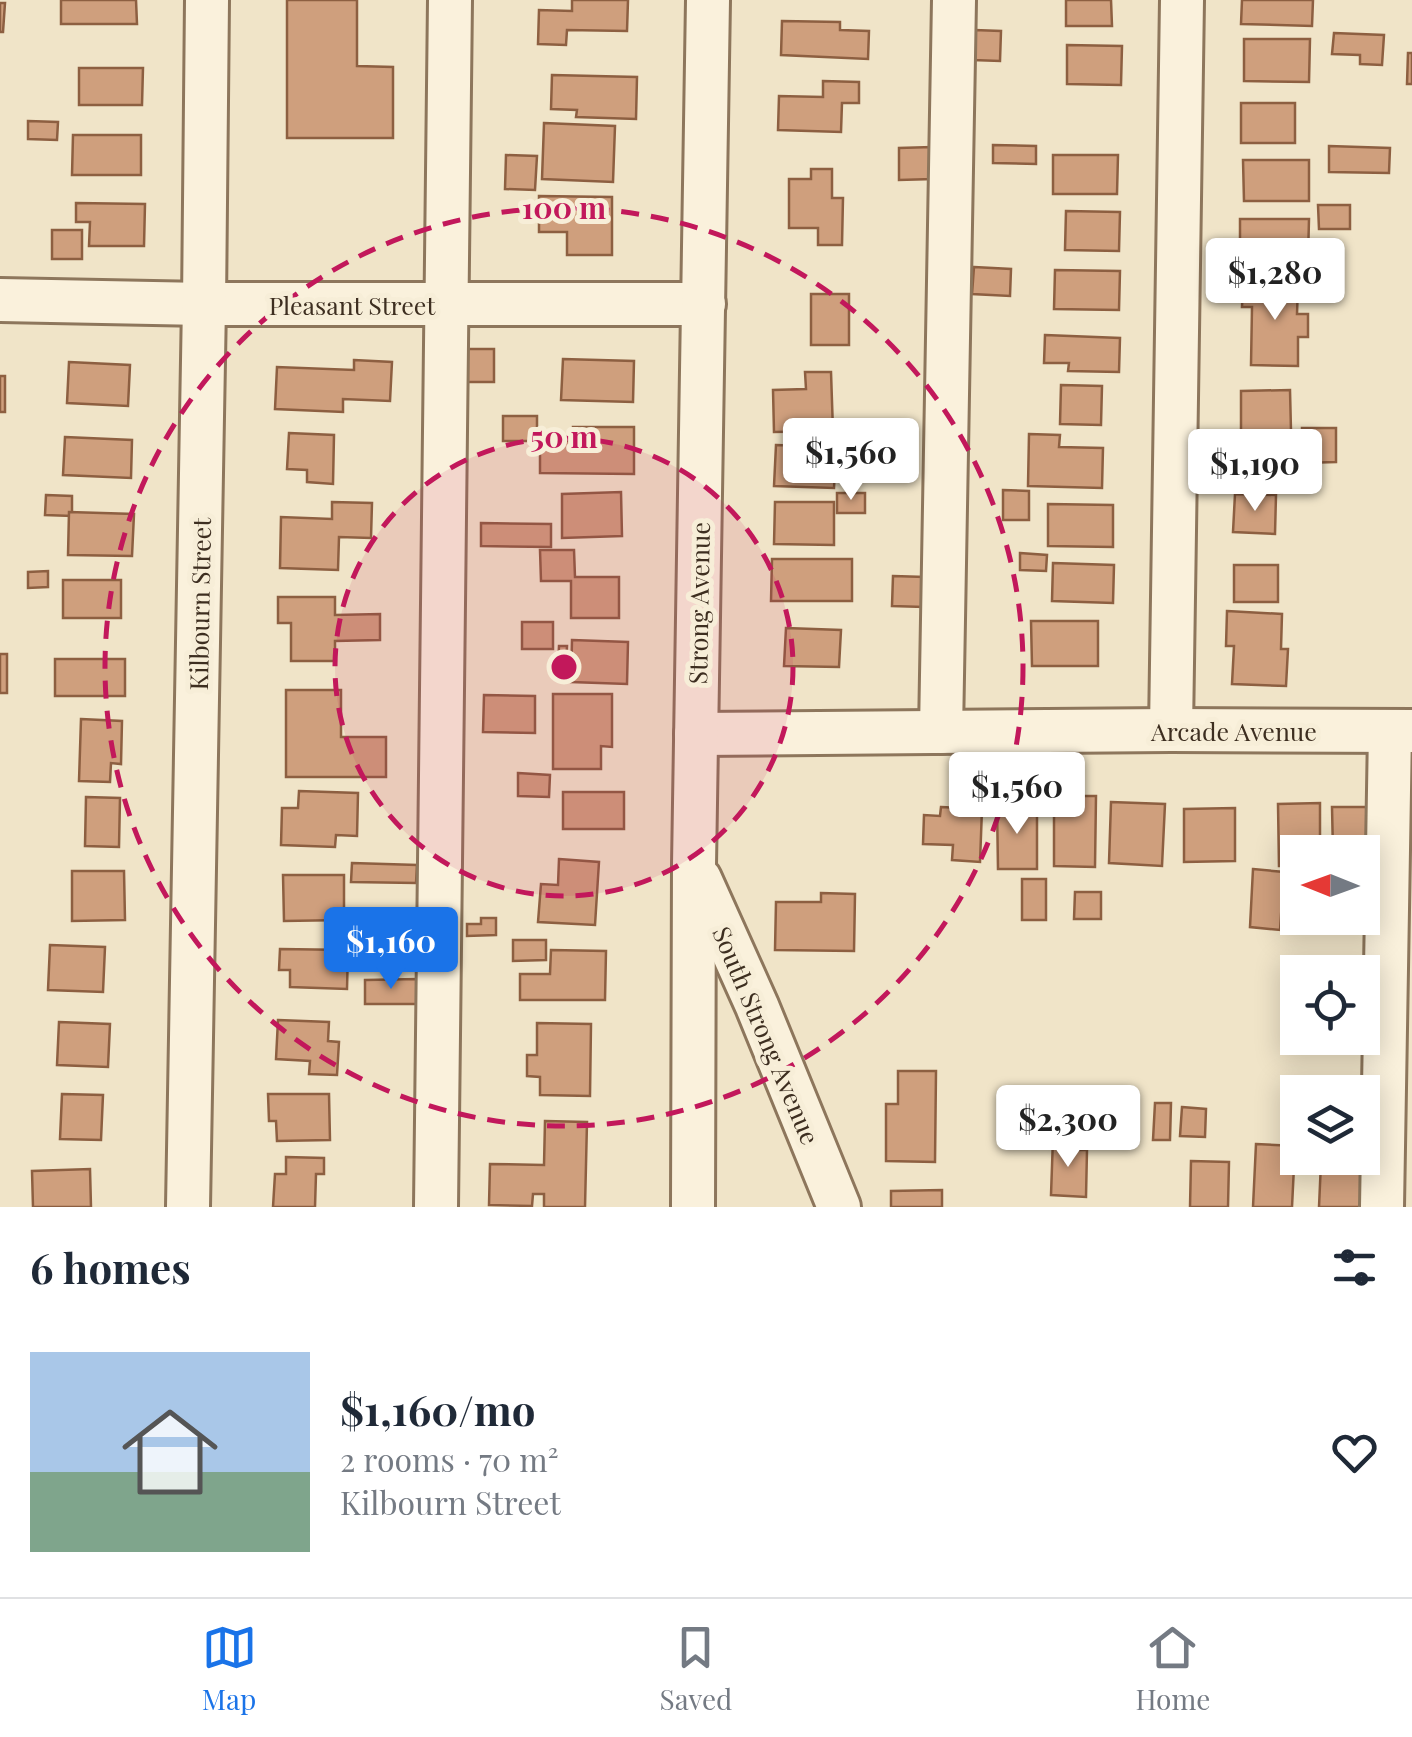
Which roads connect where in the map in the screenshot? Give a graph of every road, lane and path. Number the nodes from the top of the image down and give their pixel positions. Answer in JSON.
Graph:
{"nodes":[{"id":1,"x":207,"y":0,"type":"edge"},
{"id":2,"x":450,"y":0,"type":"edge"},
{"id":3,"x":708,"y":0,"type":"edge"},
{"id":4,"x":954,"y":0,"type":"edge"},
{"id":5,"x":1182,"y":0,"type":"edge"},
{"id":6,"x":0,"y":300,"type":"edge"},
{"id":7,"x":204,"y":304,"type":"junction"},
{"id":8,"x":447,"y":304,"type":"junction"},
{"id":9,"x":704,"y":304,"type":"junction"},
{"id":10,"x":1171,"y":730,"type":"junction"},
{"id":11,"x":1401,"y":731,"type":"edge"},
{"id":12,"x":941,"y":732,"type":"junction"},
{"id":13,"x":696,"y":734,"type":"junction"},
{"id":14,"x":694,"y":865,"type":"junction"},
{"id":15,"x":188,"y":1207,"type":"edge"},
{"id":16,"x":436,"y":1207,"type":"edge"},
{"id":17,"x":692,"y":1207,"type":"edge"},
{"id":18,"x":839,"y":1207,"type":"edge"},
{"id":19,"x":1382,"y":1207,"type":"edge"}],
"edges":[{"from":1,"to":7,"type":"street","name":"Kilbourn Street"},
{"from":2,"to":8,"type":"street"},
{"from":3,"to":9,"type":"street","name":"Strong Avenue"},
{"from":4,"to":12,"type":"street"},
{"from":5,"to":10,"type":"street"},
{"from":6,"to":7,"type":"street","name":"Pleasant Street"},
{"from":7,"to":8,"type":"street","name":"Pleasant Street"},
{"from":7,"to":15,"type":"street","name":"Kilbourn Street"},
{"from":8,"to":9,"type":"street","name":"Pleasant Street"},
{"from":8,"to":16,"type":"street"},
{"from":9,"to":13,"type":"street","name":"Strong Avenue"},
{"from":10,"to":11,"type":"street","name":"Arcade Avenue"},
{"from":10,"to":12,"type":"street","name":"Arcade Avenue"},
{"from":11,"to":19,"type":"street"},
{"from":12,"to":13,"type":"street","name":"Arcade Avenue"},
{"from":13,"to":14,"type":"street","name":"Strong Avenue"},
{"from":14,"to":17,"type":"street","name":"Strong Avenue"},
{"from":14,"to":18,"type":"street","name":"South Strong Avenue"}]}
